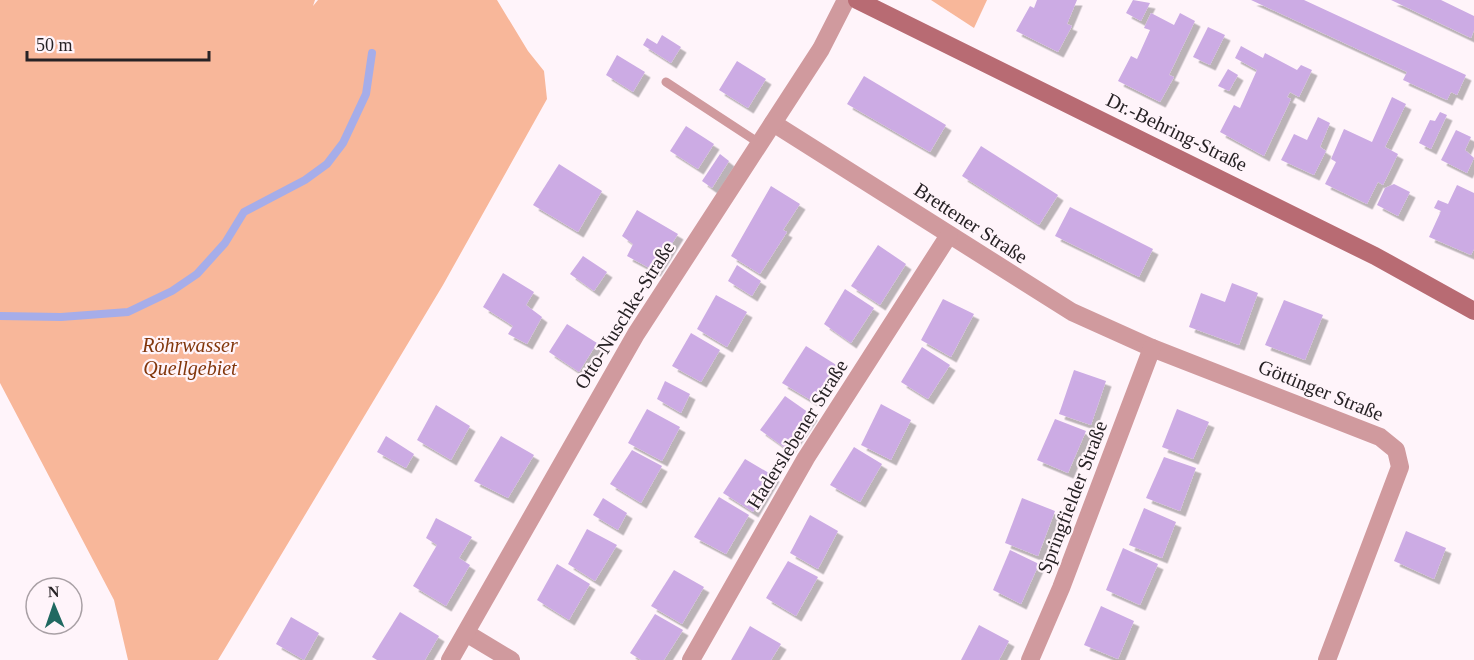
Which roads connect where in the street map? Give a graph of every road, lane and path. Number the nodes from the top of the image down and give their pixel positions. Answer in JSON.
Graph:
{"nodes":[{"id":1,"x":846,"y":0,"type":"edge"},
{"id":2,"x":857,"y":0,"type":"edge"},
{"id":3,"x":666,"y":82,"type":"dead end"},
{"id":4,"x":773,"y":123,"type":"junction"},
{"id":5,"x":759,"y":142,"type":"junction"},
{"id":6,"x":949,"y":235,"type":"junction"},
{"id":7,"x":1474,"y":311,"type":"edge"},
{"id":8,"x":1152,"y":348,"type":"junction"},
{"id":9,"x":466,"y":633,"type":"junction"},
{"id":10,"x":450,"y":660,"type":"edge"},
{"id":11,"x":511,"y":660,"type":"edge"},
{"id":12,"x":691,"y":660,"type":"edge"},
{"id":13,"x":1030,"y":660,"type":"edge"},
{"id":14,"x":1327,"y":660,"type":"edge"}],
"edges":[{"from":1,"to":4,"type":"street","name":"Otto-Nuschke-Straße"},
{"from":2,"to":7,"type":"street","name":"Dr.-Behring-Straße"},
{"from":3,"to":5,"type":"lane"},
{"from":4,"to":5,"type":"street","name":"Otto-Nuschke-Straße"},
{"from":4,"to":6,"type":"street","name":"Brettener Straße"},
{"from":5,"to":9,"type":"street","name":"Otto-Nuschke-Straße"},
{"from":6,"to":8,"type":"street","name":"Brettener Straße"},
{"from":6,"to":12,"type":"street","name":"Haderslebener Straße"},
{"from":8,"to":13,"type":"street","name":"Springfielder Straße"},
{"from":8,"to":14,"type":"street","name":"Göttinger Straße"},
{"from":9,"to":10,"type":"street","name":"Otto-Nuschke-Straße"},
{"from":9,"to":11,"type":"street"}]}
